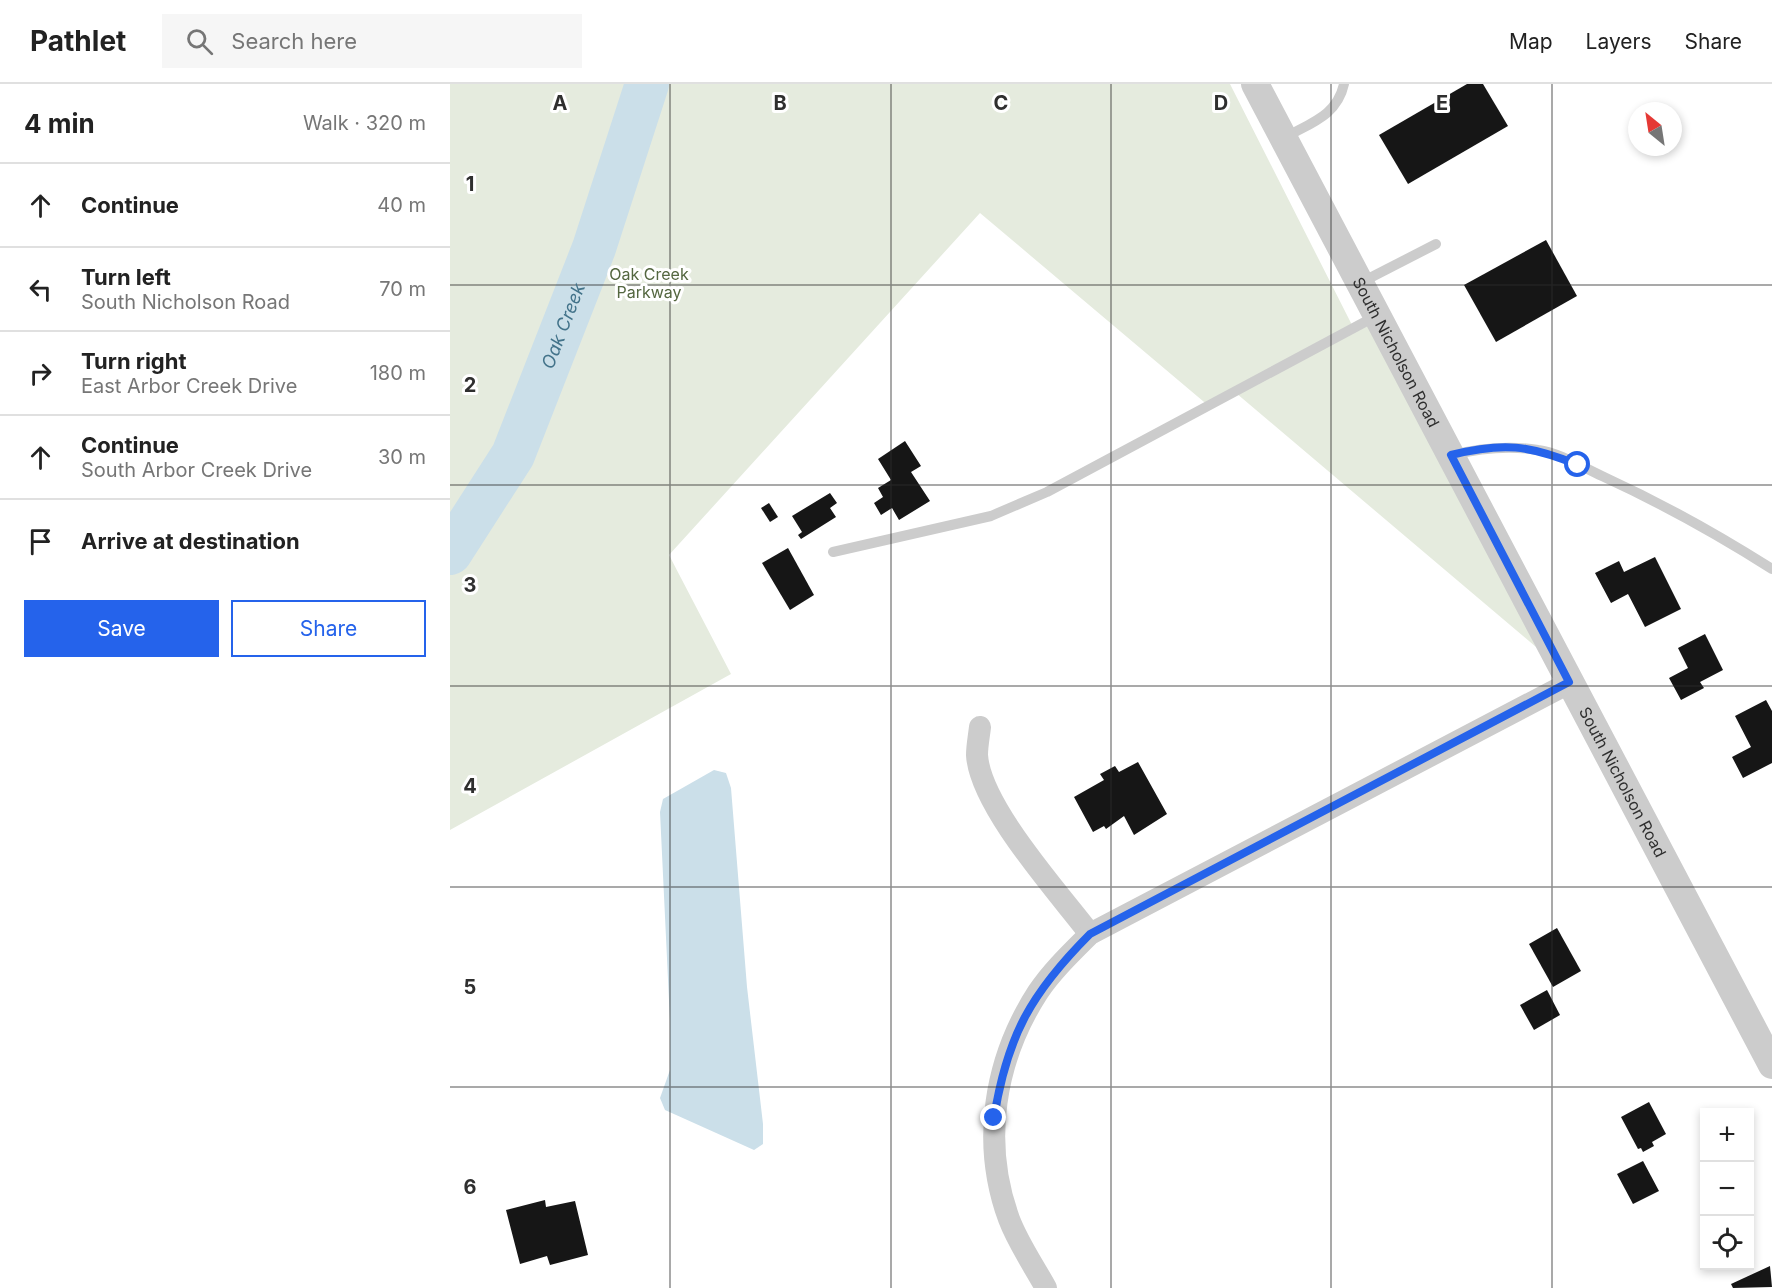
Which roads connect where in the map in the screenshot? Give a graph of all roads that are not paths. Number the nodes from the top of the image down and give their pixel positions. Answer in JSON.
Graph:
{"nodes":[{"id":1,"x":1255,"y":84,"type":"edge"},
{"id":2,"x":1344,"y":84,"type":"edge"},
{"id":3,"x":1284,"y":138,"type":"junction"},
{"id":4,"x":1436,"y":244,"type":"dead end"},
{"id":5,"x":1360,"y":283,"type":"junction"},
{"id":6,"x":1377,"y":316,"type":"junction"},
{"id":7,"x":1451,"y":455,"type":"junction"},
{"id":8,"x":832,"y":552,"type":"dead end"},
{"id":9,"x":1772,"y":569,"type":"edge"},
{"id":10,"x":1569,"y":682,"type":"junction"},
{"id":11,"x":980,"y":727,"type":"dead end"},
{"id":12,"x":1090,"y":934,"type":"junction"},
{"id":13,"x":1772,"y":1065,"type":"edge"},
{"id":14,"x":1046,"y":1288,"type":"edge"}],
"edges":[{"from":1,"to":3,"type":"street","name":"South Nicholson Road"},
{"from":2,"to":3,"type":"lane"},
{"from":3,"to":5,"type":"street","name":"South Nicholson Road"},
{"from":4,"to":5,"type":"lane"},
{"from":5,"to":6,"type":"street","name":"South Nicholson Road"},
{"from":6,"to":7,"type":"street","name":"South Nicholson Road"},
{"from":6,"to":8,"type":"lane"},
{"from":7,"to":9,"type":"lane"},
{"from":7,"to":10,"type":"street","name":"South Nicholson Road"},
{"from":10,"to":12,"type":"street"},
{"from":10,"to":13,"type":"street","name":"South Nicholson Road"},
{"from":11,"to":12,"type":"street"},
{"from":12,"to":14,"type":"street"}]}
